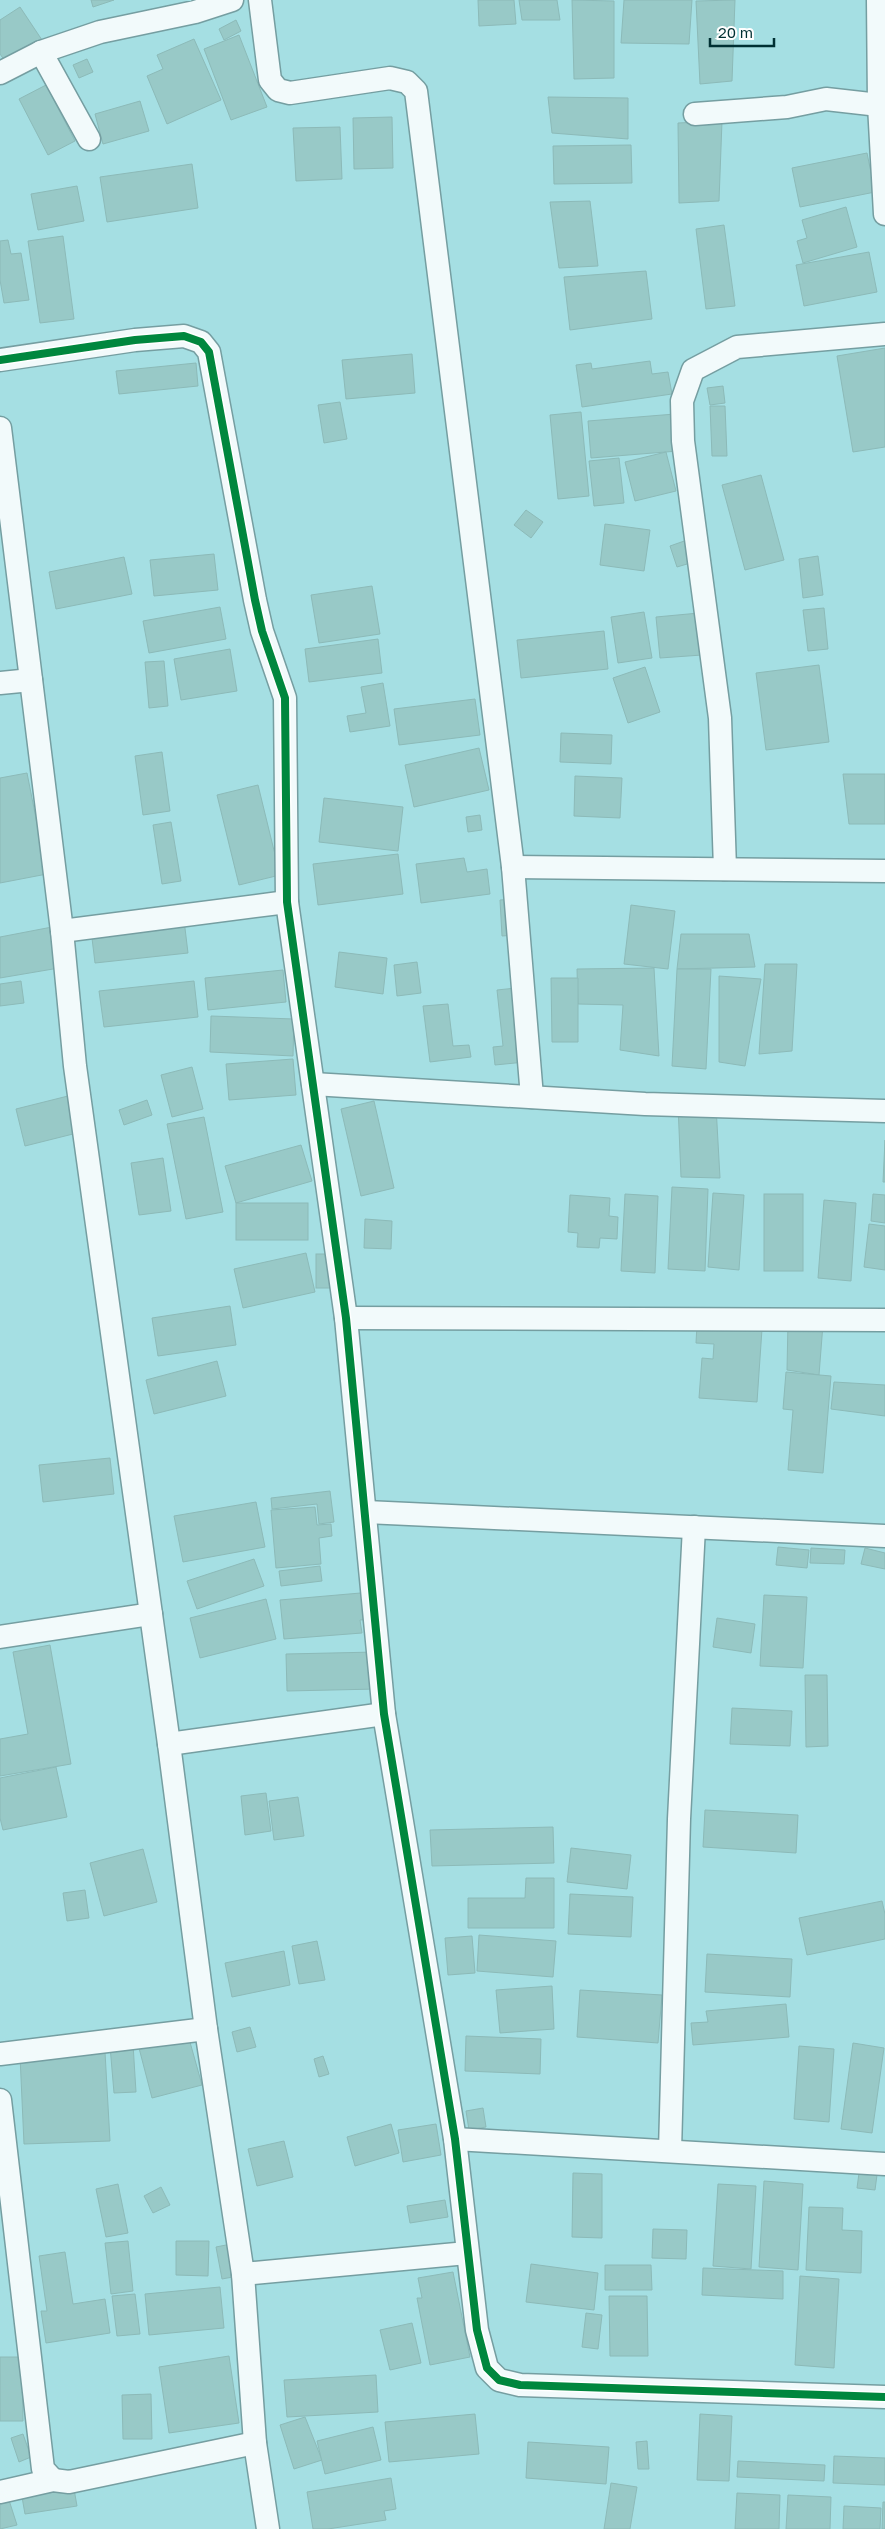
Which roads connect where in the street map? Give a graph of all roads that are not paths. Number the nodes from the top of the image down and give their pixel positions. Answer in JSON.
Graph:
{"nodes":[{"id":1,"x":232,"y":0,"type":"edge"},
{"id":2,"x":260,"y":0,"type":"edge"},
{"id":3,"x":878,"y":0,"type":"edge"},
{"id":4,"x":41,"y":52,"type":"junction"},
{"id":5,"x":0,"y":74,"type":"edge"},
{"id":6,"x":879,"y":106,"type":"junction"},
{"id":7,"x":694,"y":114,"type":"dead end"},
{"id":8,"x":89,"y":140,"type":"dead end"},
{"id":9,"x":885,"y":214,"type":"edge"},
{"id":10,"x":885,"y":334,"type":"edge"},
{"id":11,"x":0,"y":360,"type":"edge"},
{"id":12,"x":0,"y":428,"type":"edge"},
{"id":13,"x":31,"y":680,"type":"junction"},
{"id":14,"x":0,"y":683,"type":"edge"},
{"id":15,"x":513,"y":867,"type":"junction"},
{"id":16,"x":725,"y":869,"type":"junction"},
{"id":17,"x":885,"y":871,"type":"edge"},
{"id":18,"x":287,"y":902,"type":"junction"},
{"id":19,"x":62,"y":930,"type":"junction"},
{"id":20,"x":313,"y":1084,"type":"junction"},
{"id":21,"x":532,"y":1097,"type":"junction"},
{"id":22,"x":885,"y":1111,"type":"edge"},
{"id":23,"x":346,"y":1318,"type":"junction"},
{"id":24,"x":885,"y":1320,"type":"edge"},
{"id":25,"x":366,"y":1512,"type":"junction"},
{"id":26,"x":694,"y":1527,"type":"junction"},
{"id":27,"x":885,"y":1536,"type":"edge"},
{"id":28,"x":151,"y":1614,"type":"junction"},
{"id":29,"x":0,"y":1637,"type":"edge"},
{"id":30,"x":384,"y":1714,"type":"junction"},
{"id":31,"x":169,"y":1744,"type":"junction"},
{"id":32,"x":206,"y":2029,"type":"junction"},
{"id":33,"x":0,"y":2054,"type":"edge"},
{"id":34,"x":0,"y":2100,"type":"edge"},
{"id":35,"x":455,"y":2139,"type":"junction"},
{"id":36,"x":670,"y":2151,"type":"junction"},
{"id":37,"x":885,"y":2164,"type":"edge"},
{"id":38,"x":6,"y":2208,"type":"edge"},
{"id":39,"x":467,"y":2253,"type":"junction"},
{"id":40,"x":242,"y":2274,"type":"junction"},
{"id":41,"x":885,"y":2397,"type":"edge"},
{"id":42,"x":255,"y":2443,"type":"junction"},
{"id":43,"x":53,"y":2480,"type":"junction"},
{"id":44,"x":0,"y":2492,"type":"edge"},
{"id":45,"x":268,"y":2529,"type":"edge"}],
"edges":[{"from":1,"to":4,"type":"street"},
{"from":2,"to":15,"type":"street"},
{"from":3,"to":6,"type":"street"},
{"from":4,"to":5,"type":"street"},
{"from":4,"to":8,"type":"street"},
{"from":6,"to":7,"type":"street"},
{"from":6,"to":9,"type":"street"},
{"from":10,"to":16,"type":"street"},
{"from":11,"to":18,"type":"street"},
{"from":12,"to":13,"type":"street"},
{"from":13,"to":14,"type":"street"},
{"from":13,"to":19,"type":"street"},
{"from":15,"to":16,"type":"street"},
{"from":15,"to":21,"type":"street"},
{"from":16,"to":17,"type":"street"},
{"from":18,"to":19,"type":"street"},
{"from":18,"to":20,"type":"street"},
{"from":19,"to":28,"type":"street"},
{"from":20,"to":21,"type":"street"},
{"from":20,"to":23,"type":"street"},
{"from":21,"to":22,"type":"street"},
{"from":23,"to":24,"type":"street"},
{"from":23,"to":25,"type":"street"},
{"from":25,"to":26,"type":"street"},
{"from":25,"to":30,"type":"street"},
{"from":26,"to":27,"type":"street"},
{"from":26,"to":36,"type":"street"},
{"from":28,"to":29,"type":"street"},
{"from":28,"to":31,"type":"street"},
{"from":30,"to":31,"type":"street"},
{"from":30,"to":35,"type":"street"},
{"from":31,"to":32,"type":"street"},
{"from":32,"to":33,"type":"street"},
{"from":32,"to":40,"type":"street"},
{"from":34,"to":38,"type":"street"},
{"from":35,"to":36,"type":"street"},
{"from":35,"to":39,"type":"street"},
{"from":36,"to":37,"type":"street"},
{"from":38,"to":43,"type":"street"},
{"from":39,"to":40,"type":"street"},
{"from":39,"to":41,"type":"street"},
{"from":40,"to":42,"type":"street"},
{"from":42,"to":43,"type":"street"},
{"from":42,"to":45,"type":"street"},
{"from":43,"to":44,"type":"street"}]}
